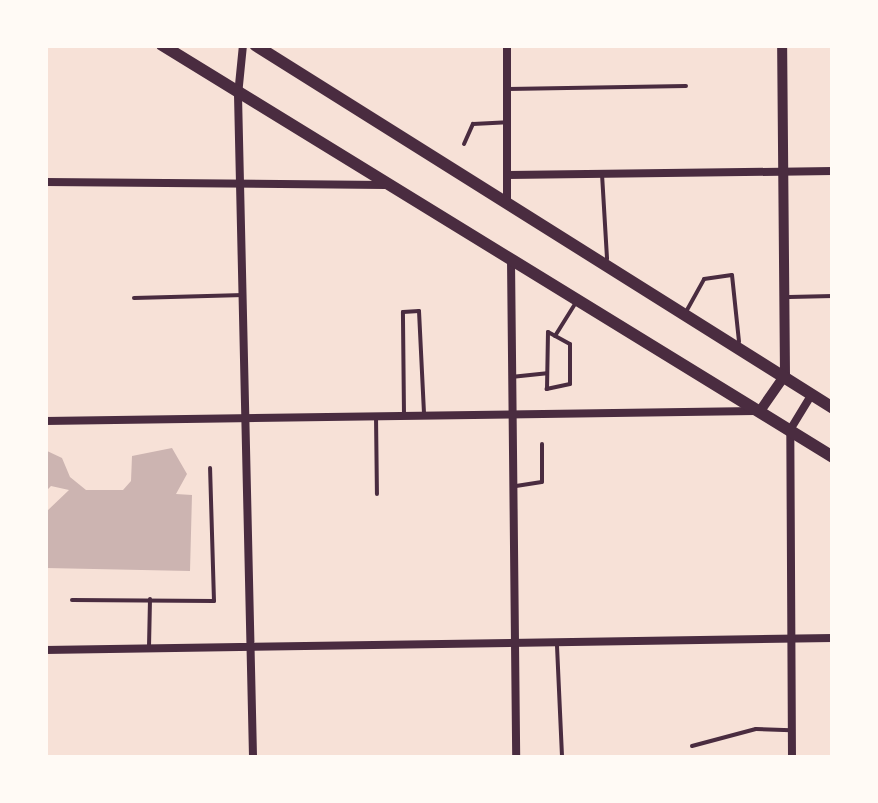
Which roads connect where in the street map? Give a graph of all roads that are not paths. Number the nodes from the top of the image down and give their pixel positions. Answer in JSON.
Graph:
{"nodes":[{"id":1,"x":162,"y":45,"type":"edge"},
{"id":2,"x":244,"y":45,"type":"edge"},
{"id":3,"x":255,"y":45,"type":"edge"},
{"id":4,"x":507,"y":45,"type":"edge"},
{"id":5,"x":782,"y":45,"type":"edge"},
{"id":6,"x":686,"y":86,"type":"dead end"},
{"id":7,"x":507,"y":89,"type":"junction"},
{"id":8,"x":238,"y":95,"type":"junction"},
{"id":9,"x":507,"y":122,"type":"junction"},
{"id":10,"x":464,"y":144,"type":"dead end"},
{"id":11,"x":833,"y":170,"type":"edge"},
{"id":12,"x":784,"y":171,"type":"junction"},
{"id":13,"x":602,"y":174,"type":"junction"},
{"id":14,"x":507,"y":176,"type":"junction"},
{"id":15,"x":45,"y":182,"type":"edge"},
{"id":16,"x":240,"y":182,"type":"junction"},
{"id":17,"x":391,"y":185,"type":"junction"},
{"id":18,"x":506,"y":202,"type":"junction"},
{"id":19,"x":511,"y":260,"type":"junction"},
{"id":20,"x":607,"y":264,"type":"junction"},
{"id":21,"x":244,"y":295,"type":"junction"},
{"id":22,"x":833,"y":296,"type":"edge"},
{"id":23,"x":134,"y":298,"type":"dead end"},
{"id":24,"x":784,"y":298,"type":"junction"},
{"id":25,"x":578,"y":300,"type":"junction"},
{"id":26,"x":686,"y":314,"type":"junction"},
{"id":27,"x":555,"y":336,"type":"junction"},
{"id":28,"x":739,"y":347,"type":"junction"},
{"id":29,"x":546,"y":373,"type":"junction"},
{"id":30,"x":785,"y":375,"type":"junction"},
{"id":31,"x":510,"y":377,"type":"junction"},
{"id":32,"x":812,"y":394,"type":"junction"},
{"id":33,"x":833,"y":408,"type":"edge"},
{"id":34,"x":760,"y":411,"type":"junction"},
{"id":35,"x":510,"y":413,"type":"junction"},
{"id":36,"x":404,"y":415,"type":"junction"},
{"id":37,"x":424,"y":415,"type":"junction"},
{"id":38,"x":376,"y":416,"type":"junction"},
{"id":39,"x":247,"y":418,"type":"junction"},
{"id":40,"x":45,"y":421,"type":"edge"},
{"id":41,"x":790,"y":430,"type":"junction"},
{"id":42,"x":542,"y":444,"type":"dead end"},
{"id":43,"x":833,"y":457,"type":"edge"},
{"id":44,"x":210,"y":468,"type":"dead end"},
{"id":45,"x":511,"y":487,"type":"junction"},
{"id":46,"x":378,"y":494,"type":"dead end"},
{"id":47,"x":72,"y":600,"type":"dead end"},
{"id":48,"x":150,"y":600,"type":"junction"},
{"id":49,"x":833,"y":638,"type":"edge"},
{"id":50,"x":788,"y":639,"type":"junction"},
{"id":51,"x":252,"y":644,"type":"junction"},
{"id":52,"x":557,"y":646,"type":"junction"},
{"id":53,"x":149,"y":647,"type":"junction"},
{"id":54,"x":514,"y":648,"type":"junction"},
{"id":55,"x":45,"y":650,"type":"edge"},
{"id":56,"x":791,"y":730,"type":"junction"},
{"id":57,"x":692,"y":746,"type":"dead end"},
{"id":58,"x":253,"y":758,"type":"edge"},
{"id":59,"x":516,"y":758,"type":"edge"},
{"id":60,"x":562,"y":758,"type":"edge"},
{"id":61,"x":792,"y":758,"type":"edge"}],
"edges":[{"from":1,"to":8,"type":"main road"},
{"from":2,"to":8,"type":"street"},
{"from":3,"to":18,"type":"main road"},
{"from":4,"to":7,"type":"street"},
{"from":5,"to":12,"type":"street"},
{"from":6,"to":7,"type":"lane"},
{"from":7,"to":9,"type":"street"},
{"from":8,"to":16,"type":"street"},
{"from":8,"to":17,"type":"main road"},
{"from":9,"to":10,"type":"lane"},
{"from":9,"to":14,"type":"street"},
{"from":11,"to":12,"type":"street"},
{"from":12,"to":13,"type":"street"},
{"from":12,"to":24,"type":"street"},
{"from":13,"to":14,"type":"street"},
{"from":13,"to":20,"type":"lane"},
{"from":14,"to":18,"type":"street"},
{"from":15,"to":16,"type":"street"},
{"from":16,"to":17,"type":"street"},
{"from":16,"to":21,"type":"street"},
{"from":17,"to":19,"type":"main road"},
{"from":18,"to":20,"type":"main road"},
{"from":19,"to":25,"type":"main road"},
{"from":19,"to":31,"type":"street"},
{"from":20,"to":26,"type":"main road"},
{"from":21,"to":23,"type":"lane"},
{"from":21,"to":39,"type":"street"},
{"from":22,"to":24,"type":"lane"},
{"from":24,"to":30,"type":"street"},
{"from":25,"to":27,"type":"lane"},
{"from":25,"to":34,"type":"main road"},
{"from":26,"to":28,"type":"main road"},
{"from":26,"to":28,"type":"lane"},
{"from":27,"to":29,"type":"lane"},
{"from":27,"to":29,"type":"lane"},
{"from":28,"to":30,"type":"main road"},
{"from":29,"to":31,"type":"lane"},
{"from":30,"to":32,"type":"main road"},
{"from":30,"to":34,"type":"street"},
{"from":31,"to":35,"type":"street"},
{"from":32,"to":33,"type":"main road"},
{"from":32,"to":41,"type":"street"},
{"from":34,"to":35,"type":"street"},
{"from":34,"to":41,"type":"main road"},
{"from":35,"to":37,"type":"street"},
{"from":35,"to":45,"type":"street"},
{"from":36,"to":37,"type":"street"},
{"from":36,"to":37,"type":"lane"},
{"from":36,"to":38,"type":"street"},
{"from":38,"to":39,"type":"street"},
{"from":38,"to":46,"type":"lane"},
{"from":39,"to":40,"type":"street"},
{"from":39,"to":51,"type":"street"},
{"from":41,"to":43,"type":"main road"},
{"from":41,"to":50,"type":"street"},
{"from":42,"to":45,"type":"lane"},
{"from":44,"to":48,"type":"lane"},
{"from":45,"to":54,"type":"street"},
{"from":47,"to":48,"type":"lane"},
{"from":48,"to":53,"type":"lane"},
{"from":49,"to":50,"type":"street"},
{"from":50,"to":52,"type":"street"},
{"from":50,"to":56,"type":"street"},
{"from":51,"to":53,"type":"street"},
{"from":51,"to":54,"type":"street"},
{"from":51,"to":58,"type":"street"},
{"from":52,"to":54,"type":"street"},
{"from":52,"to":60,"type":"lane"},
{"from":53,"to":55,"type":"street"},
{"from":54,"to":59,"type":"street"},
{"from":56,"to":57,"type":"lane"},
{"from":56,"to":61,"type":"street"}]}
